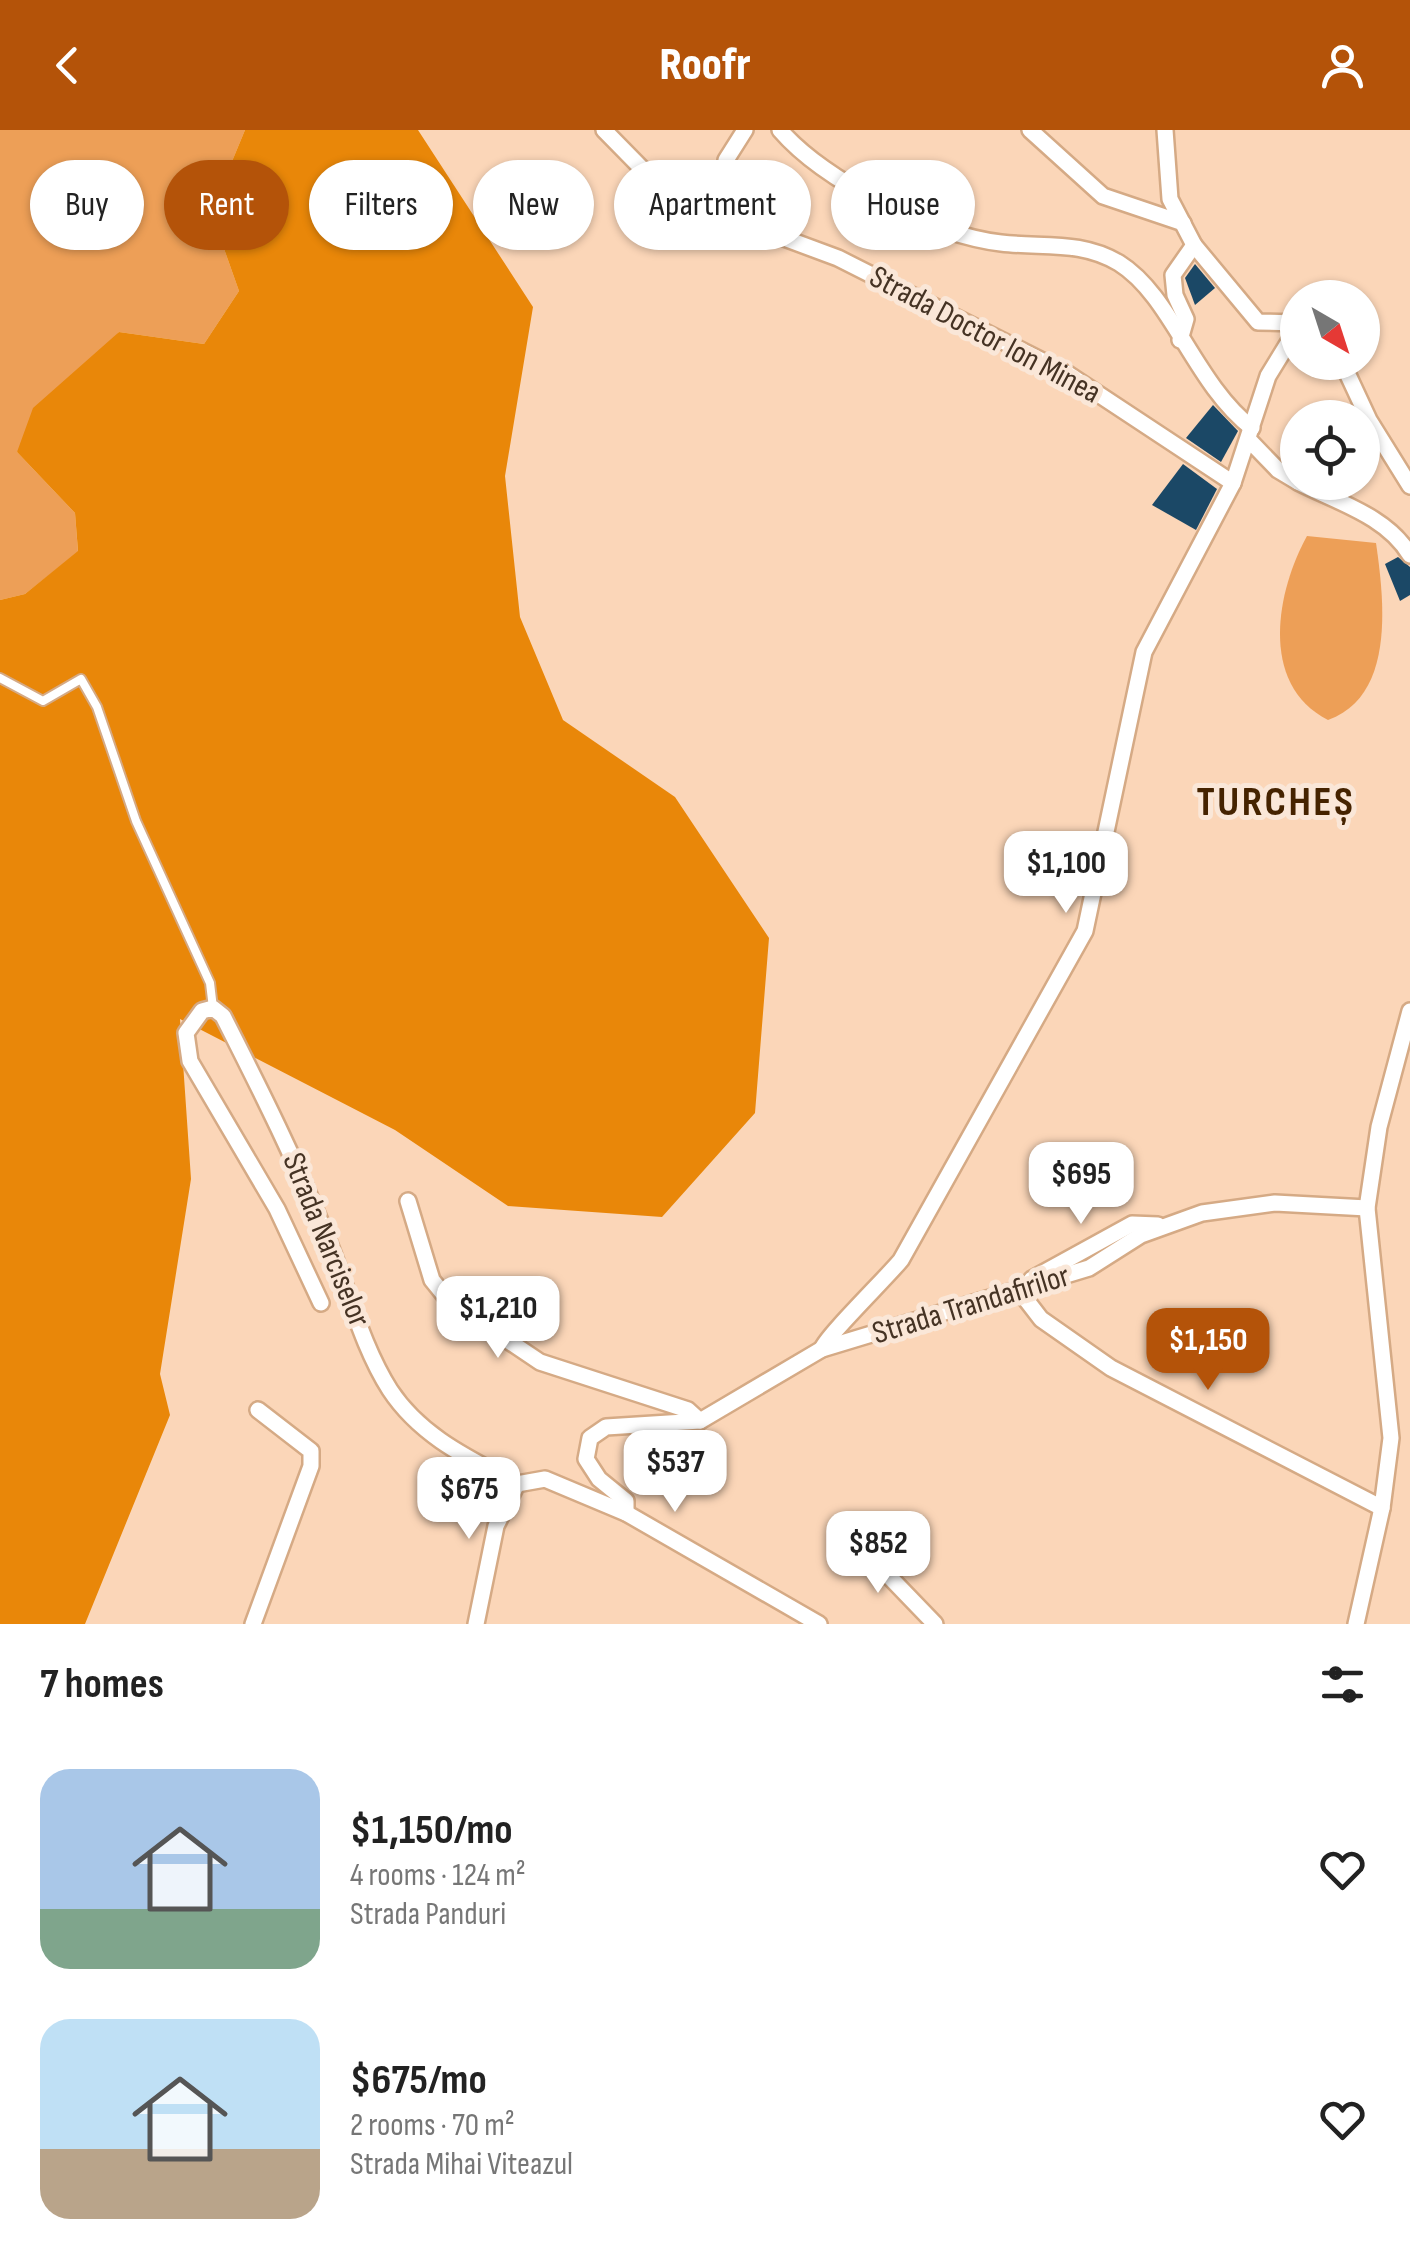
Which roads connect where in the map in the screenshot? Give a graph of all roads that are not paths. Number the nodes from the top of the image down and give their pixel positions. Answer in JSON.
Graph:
{"nodes":[{"id":1,"x":604,"y":130,"type":"edge"},
{"id":2,"x":745,"y":130,"type":"edge"},
{"id":3,"x":780,"y":130,"type":"edge"},
{"id":4,"x":1030,"y":130,"type":"edge"},
{"id":5,"x":1165,"y":130,"type":"edge"},
{"id":6,"x":633,"y":160,"type":"edge"},
{"id":7,"x":726,"y":160,"type":"edge"},
{"id":8,"x":1183,"y":223,"type":"junction"},
{"id":9,"x":1194,"y":244,"type":"junction"},
{"id":10,"x":811,"y":248,"type":"edge"},
{"id":11,"x":1280,"y":324,"type":"edge"},
{"id":12,"x":1180,"y":340,"type":"junction"},
{"id":13,"x":1280,"y":356,"type":"edge"},
{"id":14,"x":1350,"y":380,"type":"edge"},
{"id":15,"x":1251,"y":435,"type":"junction"},
{"id":16,"x":1280,"y":471,"type":"edge"},
{"id":17,"x":1234,"y":483,"type":"junction"},
{"id":18,"x":1410,"y":486,"type":"edge"},
{"id":19,"x":1334,"y":500,"type":"edge"},
{"id":20,"x":1410,"y":555,"type":"edge"},
{"id":21,"x":0,"y":678,"type":"edge"},
{"id":22,"x":213,"y":1008,"type":"junction"},
{"id":23,"x":1410,"y":1011,"type":"edge"},
{"id":24,"x":408,"y":1201,"type":"dead end"},
{"id":25,"x":1368,"y":1208,"type":"junction"},
{"id":26,"x":1020,"y":1292,"type":"junction"},
{"id":27,"x":320,"y":1303,"type":"dead end"},
{"id":28,"x":822,"y":1350,"type":"junction"},
{"id":29,"x":258,"y":1410,"type":"dead end"},
{"id":30,"x":700,"y":1420,"type":"junction"},
{"id":31,"x":518,"y":1484,"type":"junction"},
{"id":32,"x":1382,"y":1508,"type":"junction"},
{"id":33,"x":626,"y":1512,"type":"junction"},
{"id":34,"x":854,"y":1540,"type":"dead end"},
{"id":35,"x":253,"y":1624,"type":"edge"},
{"id":36,"x":476,"y":1624,"type":"edge"},
{"id":37,"x":819,"y":1624,"type":"edge"},
{"id":38,"x":935,"y":1624,"type":"edge"},
{"id":39,"x":1356,"y":1624,"type":"edge"}],
"edges":[{"from":1,"to":6,"type":"street","name":"Strada Doctor Ion Minea"},
{"from":2,"to":7,"type":"street"},
{"from":3,"to":12,"type":"street"},
{"from":4,"to":8,"type":"street"},
{"from":5,"to":8,"type":"street"},
{"from":8,"to":9,"type":"street"},
{"from":9,"to":11,"type":"street"},
{"from":9,"to":12,"type":"street"},
{"from":10,"to":17,"type":"street","name":"Strada Doctor Ion Minea"},
{"from":12,"to":15,"type":"street"},
{"from":13,"to":15,"type":"street"},
{"from":14,"to":18,"type":"street"},
{"from":15,"to":16,"type":"street"},
{"from":15,"to":17,"type":"street"},
{"from":17,"to":28,"type":"street"},
{"from":19,"to":20,"type":"street"},
{"from":21,"to":22,"type":"lane"},
{"from":22,"to":27,"type":"street","name":"Strada Narciselor"},
{"from":22,"to":31,"type":"street","name":"Strada Narciselor"},
{"from":23,"to":25,"type":"street"},
{"from":24,"to":30,"type":"street"},
{"from":25,"to":26,"type":"street","name":"Strada Trandafirilor"},
{"from":25,"to":32,"type":"street"},
{"from":26,"to":28,"type":"street","name":"Strada Trandafirilor"},
{"from":26,"to":32,"type":"street"},
{"from":28,"to":30,"type":"street","name":"Strada Trandafirilor"},
{"from":29,"to":35,"type":"street"},
{"from":30,"to":33,"type":"street","name":"Strada Trandafirilor"},
{"from":31,"to":33,"type":"street","name":"Strada Narciselor"},
{"from":31,"to":36,"type":"street"},
{"from":32,"to":39,"type":"street"},
{"from":33,"to":37,"type":"street","name":"Strada Narciselor"},
{"from":34,"to":38,"type":"street"}]}
